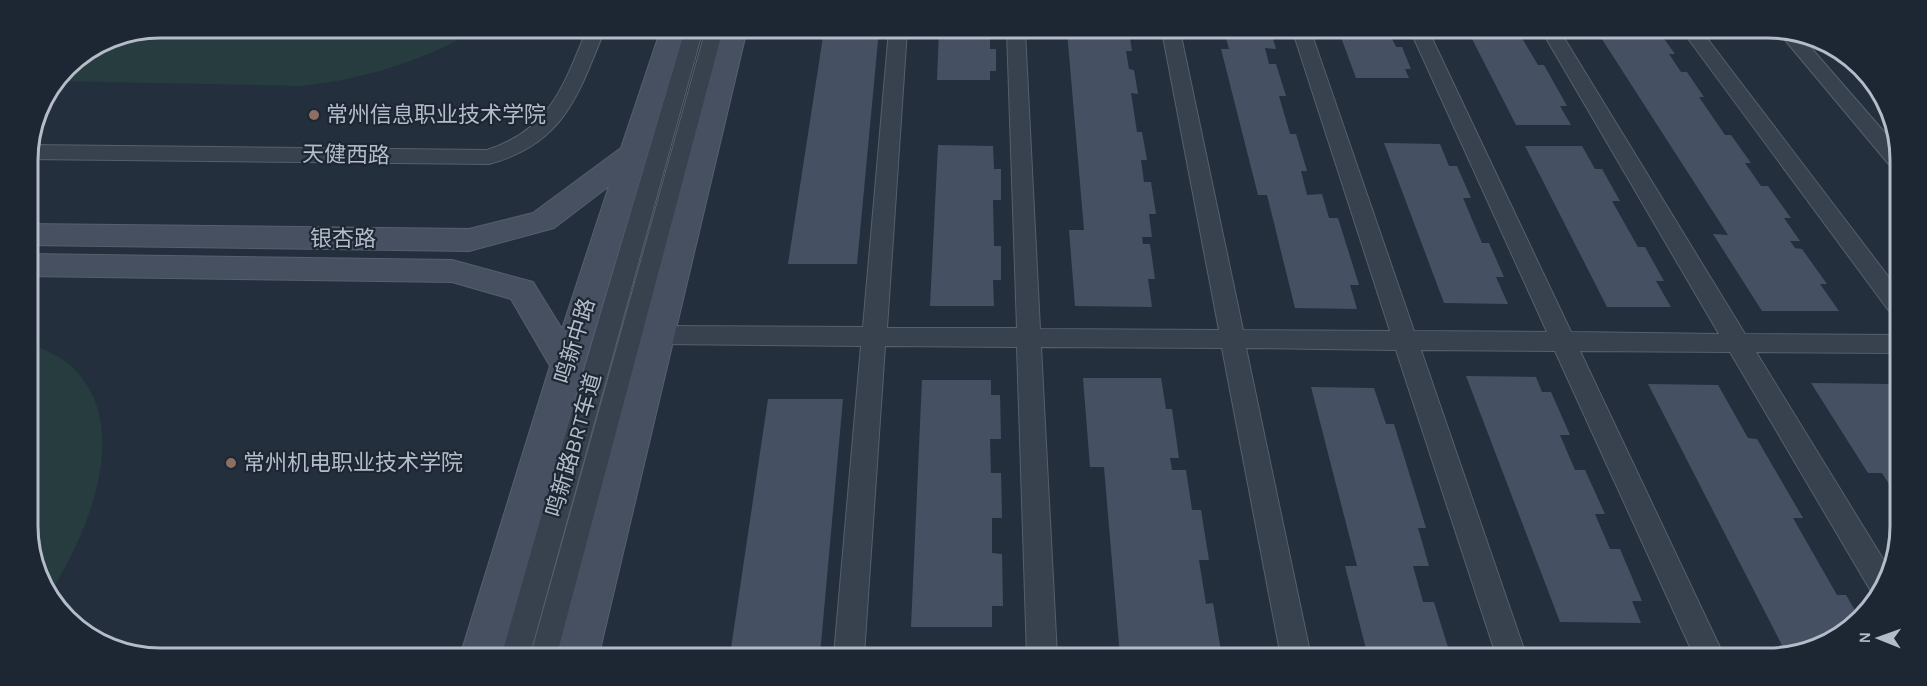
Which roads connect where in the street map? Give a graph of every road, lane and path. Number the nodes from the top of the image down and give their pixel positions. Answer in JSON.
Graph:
{"nodes":[{"id":1,"x":592,"y":38,"type":"edge"},
{"id":2,"x":670,"y":38,"type":"edge"},
{"id":3,"x":691,"y":38,"type":"edge"},
{"id":4,"x":713,"y":38,"type":"edge"},
{"id":5,"x":733,"y":38,"type":"edge"},
{"id":6,"x":897,"y":38,"type":"edge"},
{"id":7,"x":1016,"y":38,"type":"edge"},
{"id":8,"x":1172,"y":38,"type":"edge"},
{"id":9,"x":1304,"y":38,"type":"edge"},
{"id":10,"x":1423,"y":38,"type":"edge"},
{"id":11,"x":1555,"y":38,"type":"edge"},
{"id":12,"x":1697,"y":38,"type":"edge"},
{"id":13,"x":1796,"y":41,"type":"edge"},
{"id":14,"x":1889,"y":151,"type":"edge"},
{"id":15,"x":38,"y":152,"type":"edge"},
{"id":16,"x":634,"y":153,"type":"junction"},
{"id":17,"x":38,"y":234,"type":"edge"},
{"id":18,"x":38,"y":265,"type":"edge"},
{"id":19,"x":1890,"y":296,"type":"edge"},
{"id":20,"x":659,"y":335,"type":"junction"},
{"id":21,"x":874,"y":335,"type":"junction"},
{"id":22,"x":1029,"y":337,"type":"junction"},
{"id":23,"x":1233,"y":338,"type":"junction"},
{"id":24,"x":1405,"y":340,"type":"junction"},
{"id":25,"x":1563,"y":341,"type":"junction"},
{"id":26,"x":1737,"y":342,"type":"junction"},
{"id":27,"x":1890,"y":344,"type":"edge"},
{"id":28,"x":567,"y":366,"type":"junction"},
{"id":29,"x":1878,"y":577,"type":"edge"},
{"id":30,"x":483,"y":648,"type":"edge"},
{"id":31,"x":517,"y":648,"type":"edge"},
{"id":32,"x":548,"y":648,"type":"edge"},
{"id":33,"x":580,"y":648,"type":"edge"},
{"id":34,"x":850,"y":648,"type":"edge"},
{"id":35,"x":1042,"y":648,"type":"edge"},
{"id":36,"x":1294,"y":648,"type":"edge"},
{"id":37,"x":1509,"y":648,"type":"edge"},
{"id":38,"x":1705,"y":648,"type":"edge"}],
"edges":[{"from":1,"to":15,"type":"lane","name":"天健西路"},
{"from":2,"to":16,"type":"main road","name":"鸣新中路"},
{"from":3,"to":31,"type":"lane","name":"鸣新路BRT车道"},
{"from":4,"to":32,"type":"lane","name":"鸣新路BRT车道"},
{"from":5,"to":20,"type":"main road"},
{"from":6,"to":21,"type":"lane"},
{"from":7,"to":22,"type":"lane"},
{"from":8,"to":23,"type":"lane"},
{"from":9,"to":24,"type":"lane"},
{"from":10,"to":25,"type":"lane"},
{"from":11,"to":26,"type":"lane"},
{"from":12,"to":19,"type":"lane"},
{"from":13,"to":14,"type":"lane"},
{"from":16,"to":17,"type":"main road","name":"银杏路"},
{"from":16,"to":28,"type":"main road","name":"鸣新中路"},
{"from":18,"to":28,"type":"main road","name":"银杏路"},
{"from":20,"to":21,"type":"lane"},
{"from":20,"to":33,"type":"main road"},
{"from":21,"to":22,"type":"lane"},
{"from":21,"to":34,"type":"lane"},
{"from":22,"to":23,"type":"lane"},
{"from":22,"to":35,"type":"lane"},
{"from":23,"to":24,"type":"lane"},
{"from":23,"to":36,"type":"lane"},
{"from":24,"to":25,"type":"lane"},
{"from":24,"to":37,"type":"lane"},
{"from":25,"to":26,"type":"lane"},
{"from":25,"to":38,"type":"lane"},
{"from":26,"to":27,"type":"lane"},
{"from":26,"to":29,"type":"lane"},
{"from":28,"to":30,"type":"main road","name":"鸣新中路"}]}
